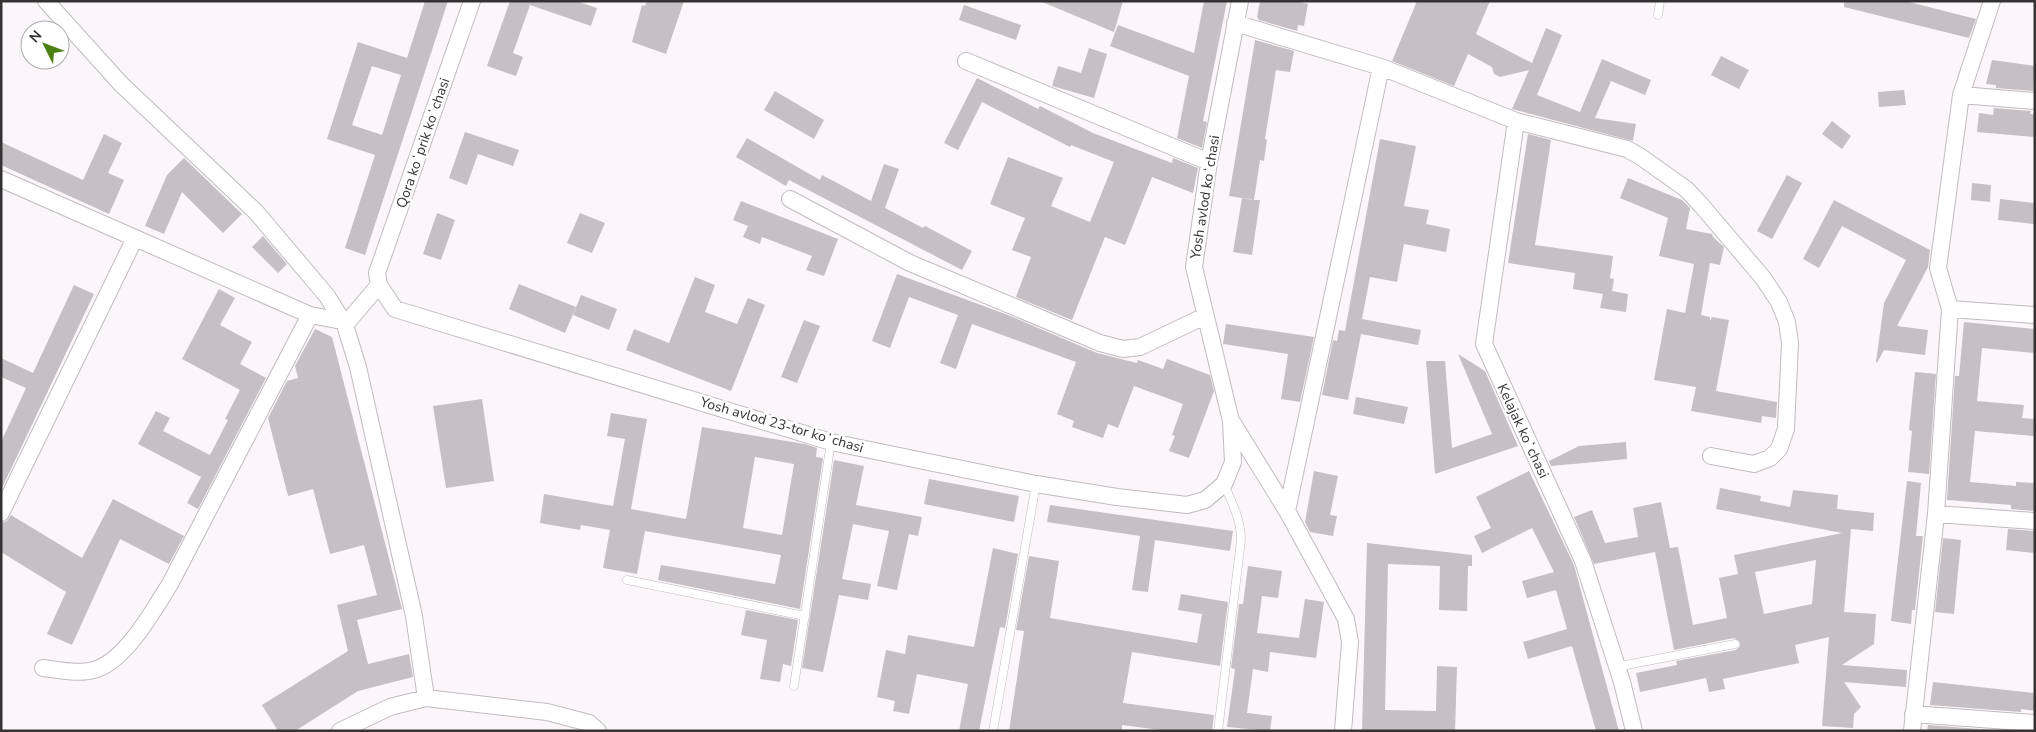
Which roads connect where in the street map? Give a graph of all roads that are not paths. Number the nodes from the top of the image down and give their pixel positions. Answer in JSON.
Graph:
{"nodes":[{"id":1,"x":472,"y":1,"type":"edge"},
{"id":2,"x":1240,"y":1,"type":"edge"},
{"id":3,"x":1660,"y":1,"type":"edge"},
{"id":4,"x":1992,"y":1,"type":"edge"},
{"id":5,"x":50,"y":4,"type":"edge"},
{"id":6,"x":1658,"y":15,"type":"dead end"},
{"id":7,"x":1235,"y":23,"type":"junction"},
{"id":8,"x":966,"y":61,"type":"dead end"},
{"id":9,"x":1381,"y":67,"type":"junction"},
{"id":10,"x":1961,"y":95,"type":"junction"},
{"id":11,"x":2035,"y":101,"type":"edge"},
{"id":12,"x":1516,"y":121,"type":"junction"},
{"id":13,"x":1209,"y":162,"type":"junction"},
{"id":14,"x":1,"y":179,"type":"edge"},
{"id":15,"x":790,"y":199,"type":"dead end"},
{"id":16,"x":135,"y":238,"type":"junction"},
{"id":17,"x":375,"y":290,"type":"junction"},
{"id":18,"x":1950,"y":309,"type":"junction"},
{"id":19,"x":310,"y":315,"type":"junction"},
{"id":20,"x":2035,"y":315,"type":"edge"},
{"id":21,"x":1205,"y":316,"type":"junction"},
{"id":22,"x":343,"y":323,"type":"junction"},
{"id":23,"x":1231,"y":420,"type":"junction"},
{"id":24,"x":831,"y":442,"type":"junction"},
{"id":25,"x":1711,"y":456,"type":"dead end"},
{"id":26,"x":1036,"y":484,"type":"junction"},
{"id":27,"x":1224,"y":484,"type":"junction"},
{"id":28,"x":1287,"y":512,"type":"junction"},
{"id":29,"x":1,"y":513,"type":"edge"},
{"id":30,"x":1936,"y":514,"type":"junction"},
{"id":31,"x":2035,"y":521,"type":"edge"},
{"id":32,"x":627,"y":580,"type":"dead end"},
{"id":33,"x":805,"y":616,"type":"junction"},
{"id":34,"x":1735,"y":644,"type":"dead end"},
{"id":35,"x":1616,"y":667,"type":"junction"},
{"id":36,"x":42,"y":668,"type":"dead end"},
{"id":37,"x":794,"y":686,"type":"dead end"},
{"id":38,"x":426,"y":698,"type":"junction"},
{"id":39,"x":1913,"y":714,"type":"junction"},
{"id":40,"x":2035,"y":723,"type":"edge"},
{"id":41,"x":340,"y":731,"type":"edge"},
{"id":42,"x":598,"y":731,"type":"edge"},
{"id":43,"x":993,"y":731,"type":"edge"},
{"id":44,"x":1218,"y":731,"type":"edge"},
{"id":45,"x":1343,"y":731,"type":"edge"},
{"id":46,"x":1634,"y":731,"type":"edge"},
{"id":47,"x":1912,"y":731,"type":"edge"}],
"edges":[{"from":1,"to":17,"type":"street","name":"Qora koʻprik koʻchasi"},
{"from":2,"to":7,"type":"street","name":"Yosh avlod koʻchasi"},
{"from":3,"to":6,"type":"lane"},
{"from":4,"to":10,"type":"street"},
{"from":5,"to":22,"type":"street"},
{"from":7,"to":9,"type":"street"},
{"from":7,"to":13,"type":"street","name":"Yosh avlod koʻchasi"},
{"from":8,"to":13,"type":"street"},
{"from":9,"to":12,"type":"street"},
{"from":9,"to":28,"type":"street"},
{"from":10,"to":11,"type":"street"},
{"from":10,"to":18,"type":"street"},
{"from":12,"to":25,"type":"street"},
{"from":12,"to":35,"type":"street","name":"Kelajak koʻchasi"},
{"from":13,"to":21,"type":"street","name":"Yosh avlod koʻchasi"},
{"from":14,"to":16,"type":"street"},
{"from":15,"to":21,"type":"street"},
{"from":16,"to":19,"type":"street"},
{"from":16,"to":29,"type":"street"},
{"from":17,"to":22,"type":"street"},
{"from":17,"to":24,"type":"street","name":"Yosh avlod 23-tor koʻchasi"},
{"from":18,"to":20,"type":"street"},
{"from":18,"to":30,"type":"street"},
{"from":19,"to":22,"type":"street"},
{"from":19,"to":36,"type":"street"},
{"from":21,"to":23,"type":"street","name":"Yosh avlod koʻchasi"},
{"from":22,"to":38,"type":"street"},
{"from":23,"to":27,"type":"street","name":"Yosh avlod 23-tor koʻchasi"},
{"from":23,"to":28,"type":"street"},
{"from":24,"to":26,"type":"street","name":"Yosh avlod 23-tor koʻchasi"},
{"from":24,"to":33,"type":"lane"},
{"from":26,"to":27,"type":"street","name":"Yosh avlod 23-tor koʻchasi"},
{"from":26,"to":43,"type":"lane"},
{"from":27,"to":44,"type":"lane"},
{"from":28,"to":45,"type":"street"},
{"from":30,"to":31,"type":"street"},
{"from":30,"to":39,"type":"street"},
{"from":32,"to":33,"type":"lane"},
{"from":33,"to":37,"type":"lane"},
{"from":34,"to":35,"type":"lane"},
{"from":35,"to":46,"type":"street","name":"Kelajak koʻchasi"},
{"from":38,"to":41,"type":"street"},
{"from":38,"to":42,"type":"street"},
{"from":39,"to":40,"type":"street"},
{"from":39,"to":47,"type":"street"}]}
